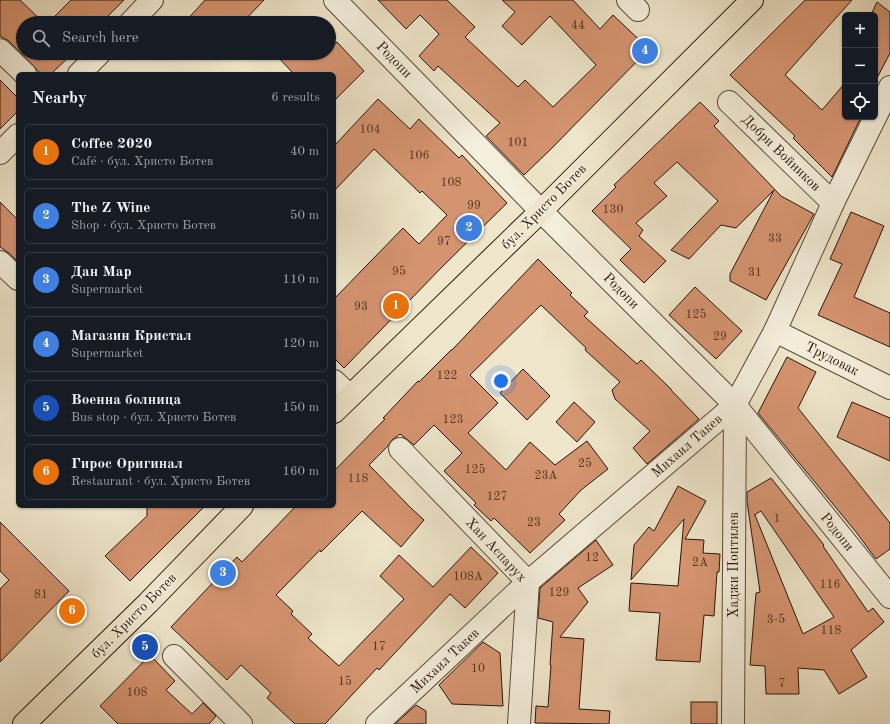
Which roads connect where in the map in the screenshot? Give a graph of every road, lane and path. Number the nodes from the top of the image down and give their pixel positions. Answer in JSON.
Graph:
{"nodes":[{"id":1,"x":335,"y":0,"type":"edge"},
{"id":2,"x":752,"y":0,"type":"edge"},
{"id":3,"x":146,"y":2,"type":"edge"},
{"id":4,"x":135,"y":16,"type":"edge"},
{"id":5,"x":0,"y":50,"type":"edge"},
{"id":6,"x":93,"y":60,"type":"edge"},
{"id":7,"x":23,"y":72,"type":"edge"},
{"id":8,"x":81,"y":72,"type":"edge"},
{"id":9,"x":890,"y":87,"type":"edge"},
{"id":10,"x":729,"y":102,"type":"dead end"},
{"id":11,"x":16,"y":137,"type":"edge"},
{"id":12,"x":0,"y":153,"type":"edge"},
{"id":13,"x":833,"y":203,"type":"junction"},
{"id":14,"x":541,"y":210,"type":"junction"},
{"id":15,"x":0,"y":262,"type":"edge"},
{"id":16,"x":16,"y":277,"type":"edge"},
{"id":17,"x":775,"y":331,"type":"junction"},
{"id":18,"x":336,"y":382,"type":"edge"},
{"id":19,"x":890,"y":388,"type":"edge"},
{"id":20,"x":350,"y":396,"type":"junction"},
{"id":21,"x":735,"y":405,"type":"junction"},
{"id":22,"x":336,"y":410,"type":"edge"},
{"id":23,"x":400,"y":449,"type":"dead end"},
{"id":24,"x":240,"y":508,"type":"edge"},
{"id":25,"x":528,"y":582,"type":"junction"},
{"id":26,"x":890,"y":597,"type":"edge"},
{"id":27,"x":174,"y":656,"type":"dead end"},
{"id":28,"x":24,"y":724,"type":"edge"},
{"id":29,"x":241,"y":724,"type":"edge"},
{"id":30,"x":377,"y":724,"type":"edge"},
{"id":31,"x":519,"y":724,"type":"edge"},
{"id":32,"x":733,"y":724,"type":"edge"}],
"edges":[{"from":1,"to":14,"type":"street","name":"Родопи"},
{"from":2,"to":14,"type":"main road","name":"бул. Христо Ботев"},
{"from":3,"to":4,"type":"street"},
{"from":5,"to":7,"type":"street"},
{"from":6,"to":8,"type":"street"},
{"from":9,"to":13,"type":"street","name":"Михаил Такев"},
{"from":10,"to":13,"type":"street","name":"Добри Войников"},
{"from":11,"to":12,"type":"street"},
{"from":13,"to":17,"type":"street","name":"Михаил Такев"},
{"from":14,"to":20,"type":"main road","name":"бул. Христо Ботев"},
{"from":14,"to":21,"type":"street","name":"Родопи"},
{"from":15,"to":16,"type":"street"},
{"from":17,"to":19,"type":"street","name":"Трудовак"},
{"from":17,"to":21,"type":"street","name":"Михаил Такев"},
{"from":18,"to":20,"type":"street"},
{"from":20,"to":22,"type":"main road","name":"бул. Христо Ботев"},
{"from":21,"to":25,"type":"street","name":"Михаил Такев"},
{"from":21,"to":26,"type":"street","name":"Родопи"},
{"from":21,"to":32,"type":"street","name":"Хаджи Поптилев"},
{"from":23,"to":25,"type":"street","name":"Хан Аспарух"},
{"from":24,"to":28,"type":"main road","name":"бул. Христо Ботев"},
{"from":25,"to":30,"type":"street","name":"Михаил Такев"},
{"from":25,"to":31,"type":"street","name":"Хан Аспарух"},
{"from":27,"to":29,"type":"street"}]}
